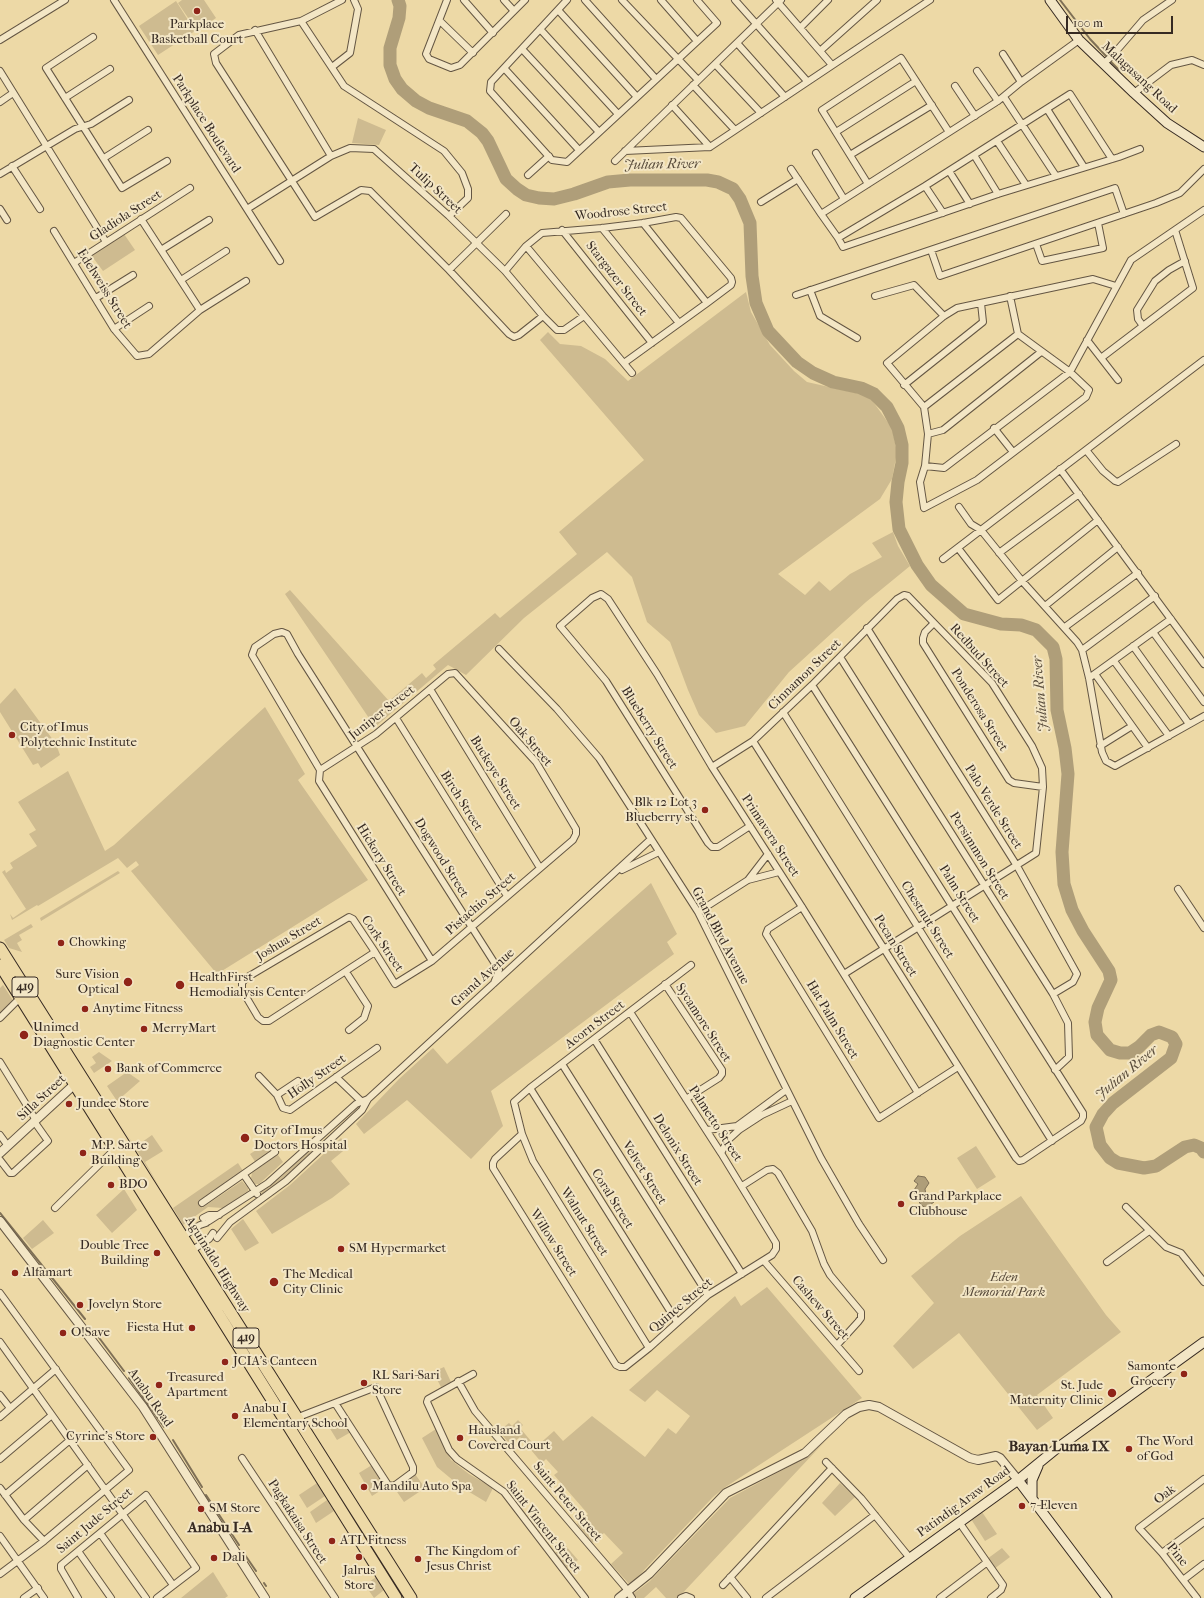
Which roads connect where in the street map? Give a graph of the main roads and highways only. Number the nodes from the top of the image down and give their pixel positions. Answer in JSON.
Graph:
{"nodes":[{"id":1,"x":1050,"y":0,"type":"edge"},
{"id":2,"x":1204,"y":147,"type":"edge"},
{"id":3,"x":0,"y":948,"type":"edge"},
{"id":4,"x":0,"y":965,"type":"edge"},
{"id":5,"x":78,"y":1081,"type":"junction"},
{"id":6,"x":1204,"y":1342,"type":"edge"},
{"id":7,"x":1039,"y":1463,"type":"junction"},
{"id":8,"x":1018,"y":1480,"type":"junction"},
{"id":9,"x":1032,"y":1499,"type":"junction"},
{"id":10,"x":396,"y":1598,"type":"edge"},
{"id":11,"x":411,"y":1598,"type":"edge"},
{"id":12,"x":855,"y":1598,"type":"edge"},
{"id":13,"x":1107,"y":1598,"type":"edge"}],
"edges":[{"from":1,"to":2,"type":"main road","name":"Malagasang Road"},
{"from":3,"to":5,"type":"highway","name":"Aguinaldo Highway","number":"419"},
{"from":4,"to":5,"type":"highway","name":"Aguinaldo Highway","number":"419"},
{"from":5,"to":10,"type":"highway","name":"Aguinaldo Highway","number":"419"},
{"from":5,"to":11,"type":"highway","name":"Aguinaldo Highway","number":"419"},
{"from":6,"to":7,"type":"main road","name":"Patindig Araw Road"},
{"from":7,"to":8,"type":"main road","name":"Patindig Araw Road"},
{"from":7,"to":9,"type":"main road"},
{"from":8,"to":9,"type":"main road"},
{"from":8,"to":12,"type":"main road","name":"Patindig Araw Road"},
{"from":9,"to":13,"type":"main road"}]}
